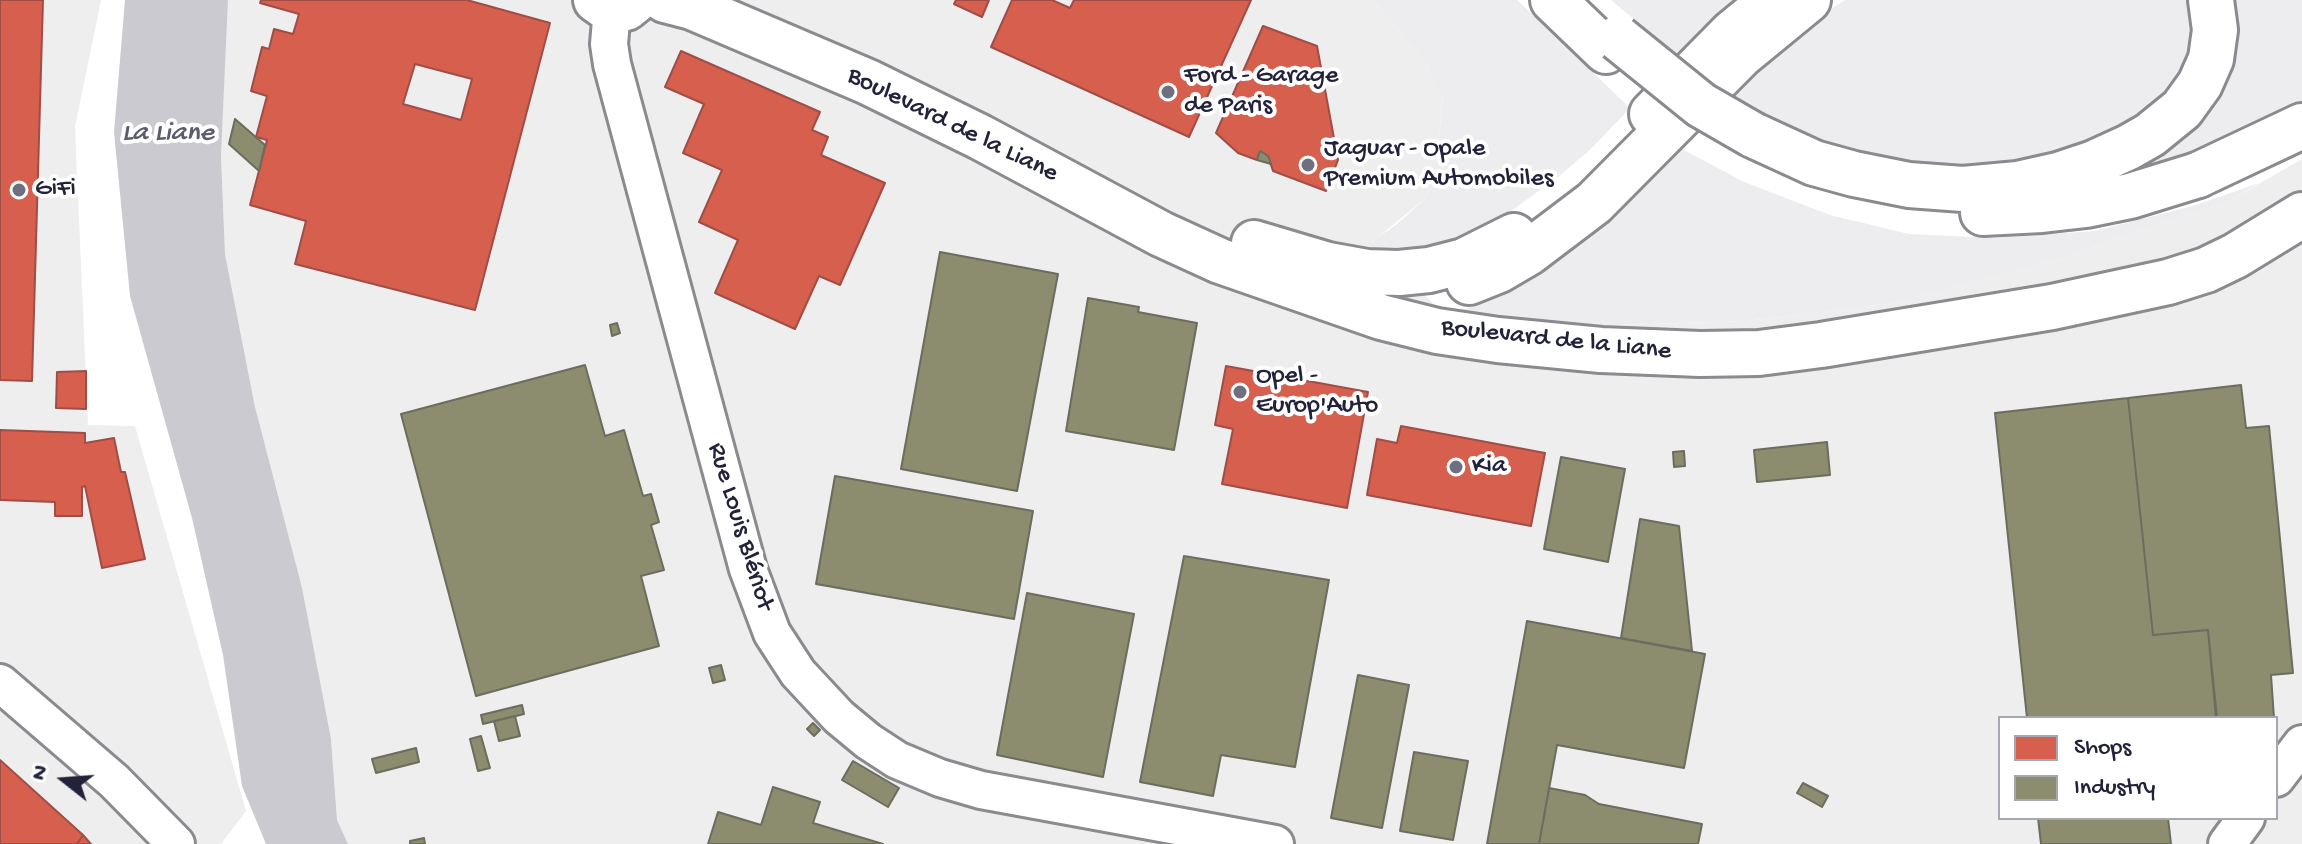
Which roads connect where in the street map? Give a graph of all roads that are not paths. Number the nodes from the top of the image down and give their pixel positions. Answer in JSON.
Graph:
{"nodes":[{"id":1,"x":731,"y":0,"type":"edge"},
{"id":2,"x":1553,"y":0,"type":"edge"},
{"id":3,"x":1573,"y":0,"type":"edge"},
{"id":4,"x":1772,"y":0,"type":"edge"},
{"id":5,"x":1808,"y":0,"type":"edge"},
{"id":6,"x":2211,"y":0,"type":"edge"},
{"id":7,"x":631,"y":2,"type":"edge"},
{"id":8,"x":1612,"y":45,"type":"junction"},
{"id":9,"x":2294,"y":128,"type":"edge"},
{"id":10,"x":1746,"y":143,"type":"junction"},
{"id":11,"x":2302,"y":215,"type":"edge"},
{"id":12,"x":1273,"y":280,"type":"junction"},
{"id":13,"x":0,"y":683,"type":"edge"},
{"id":14,"x":2302,"y":744,"type":"edge"},
{"id":15,"x":2278,"y":775,"type":"edge"},
{"id":16,"x":2245,"y":820,"type":"edge"},
{"id":17,"x":176,"y":844,"type":"edge"},
{"id":18,"x":1275,"y":844,"type":"edge"},
{"id":19,"x":2227,"y":844,"type":"edge"}],
"edges":[{"from":1,"to":4,"type":"main road","name":"Boulevard de la Liane"},
{"from":2,"to":8,"type":"main road"},
{"from":3,"to":8,"type":"main road"},
{"from":5,"to":12,"type":"main road"},
{"from":6,"to":10,"type":"main road"},
{"from":7,"to":12,"type":"main road","name":"Boulevard de la Liane"},
{"from":7,"to":18,"type":"street","name":"Rue Louis Blériot"},
{"from":8,"to":10,"type":"main road"},
{"from":9,"to":10,"type":"main road"},
{"from":11,"to":12,"type":"main road","name":"Boulevard de la Liane"},
{"from":13,"to":17,"type":"street"},
{"from":14,"to":15,"type":"street"},
{"from":16,"to":19,"type":"street"}]}
